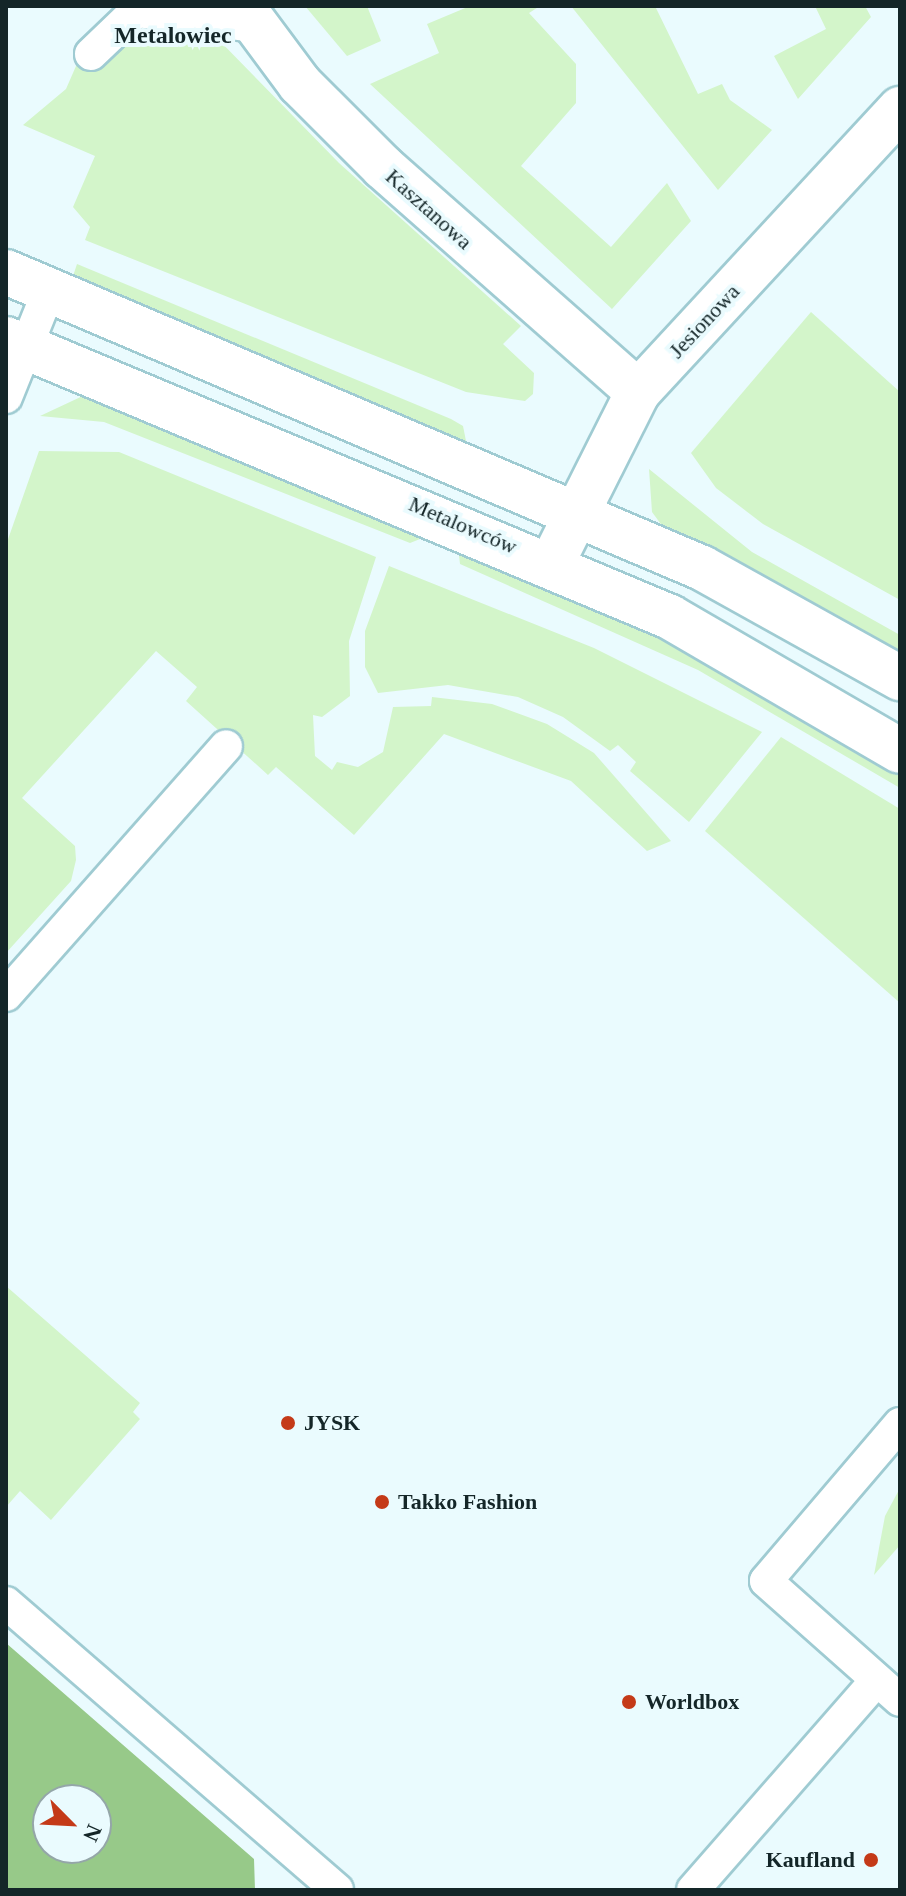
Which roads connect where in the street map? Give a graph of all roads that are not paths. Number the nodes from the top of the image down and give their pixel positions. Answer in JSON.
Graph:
{"nodes":[{"id":1,"x":178,"y":9,"type":"edge"},
{"id":2,"x":249,"y":16,"type":"edge"},
{"id":3,"x":91,"y":54,"type":"dead end"},
{"id":4,"x":900,"y":109,"type":"edge"},
{"id":5,"x":6,"y":272,"type":"edge"},
{"id":6,"x":49,"y":290,"type":"junction"},
{"id":7,"x":16,"y":343,"type":"edge"},
{"id":8,"x":638,"y":392,"type":"junction"},
{"id":9,"x":6,"y":397,"type":"edge"},
{"id":10,"x":575,"y":513,"type":"junction"},
{"id":11,"x":552,"y":563,"type":"junction"},
{"id":12,"x":900,"y":678,"type":"edge"},
{"id":13,"x":226,"y":746,"type":"dead end"},
{"id":14,"x":900,"y":751,"type":"edge"},
{"id":15,"x":6,"y":995,"type":"edge"},
{"id":16,"x":900,"y":1424,"type":"edge"},
{"id":17,"x":6,"y":1603,"type":"edge"},
{"id":18,"x":889,"y":1690,"type":"edge"},
{"id":19,"x":337,"y":1890,"type":"edge"},
{"id":20,"x":693,"y":1890,"type":"edge"}],
"edges":[{"from":1,"to":2,"type":"lane"},
{"from":1,"to":3,"type":"lane"},
{"from":2,"to":8,"type":"street","name":"Kasztanowa"},
{"from":4,"to":8,"type":"street","name":"Jesionowa"},
{"from":5,"to":6,"type":"street"},
{"from":6,"to":7,"type":"lane"},
{"from":6,"to":10,"type":"street"},
{"from":7,"to":9,"type":"lane"},
{"from":7,"to":11,"type":"street","name":"Metalowców"},
{"from":8,"to":10,"type":"street","name":"Jesionowa"},
{"from":10,"to":11,"type":"street","name":"Jesionowa"},
{"from":10,"to":12,"type":"street"},
{"from":11,"to":14,"type":"street","name":"Metalowców"},
{"from":13,"to":15,"type":"lane"},
{"from":16,"to":18,"type":"lane"},
{"from":17,"to":19,"type":"lane"},
{"from":18,"to":20,"type":"lane"}]}
